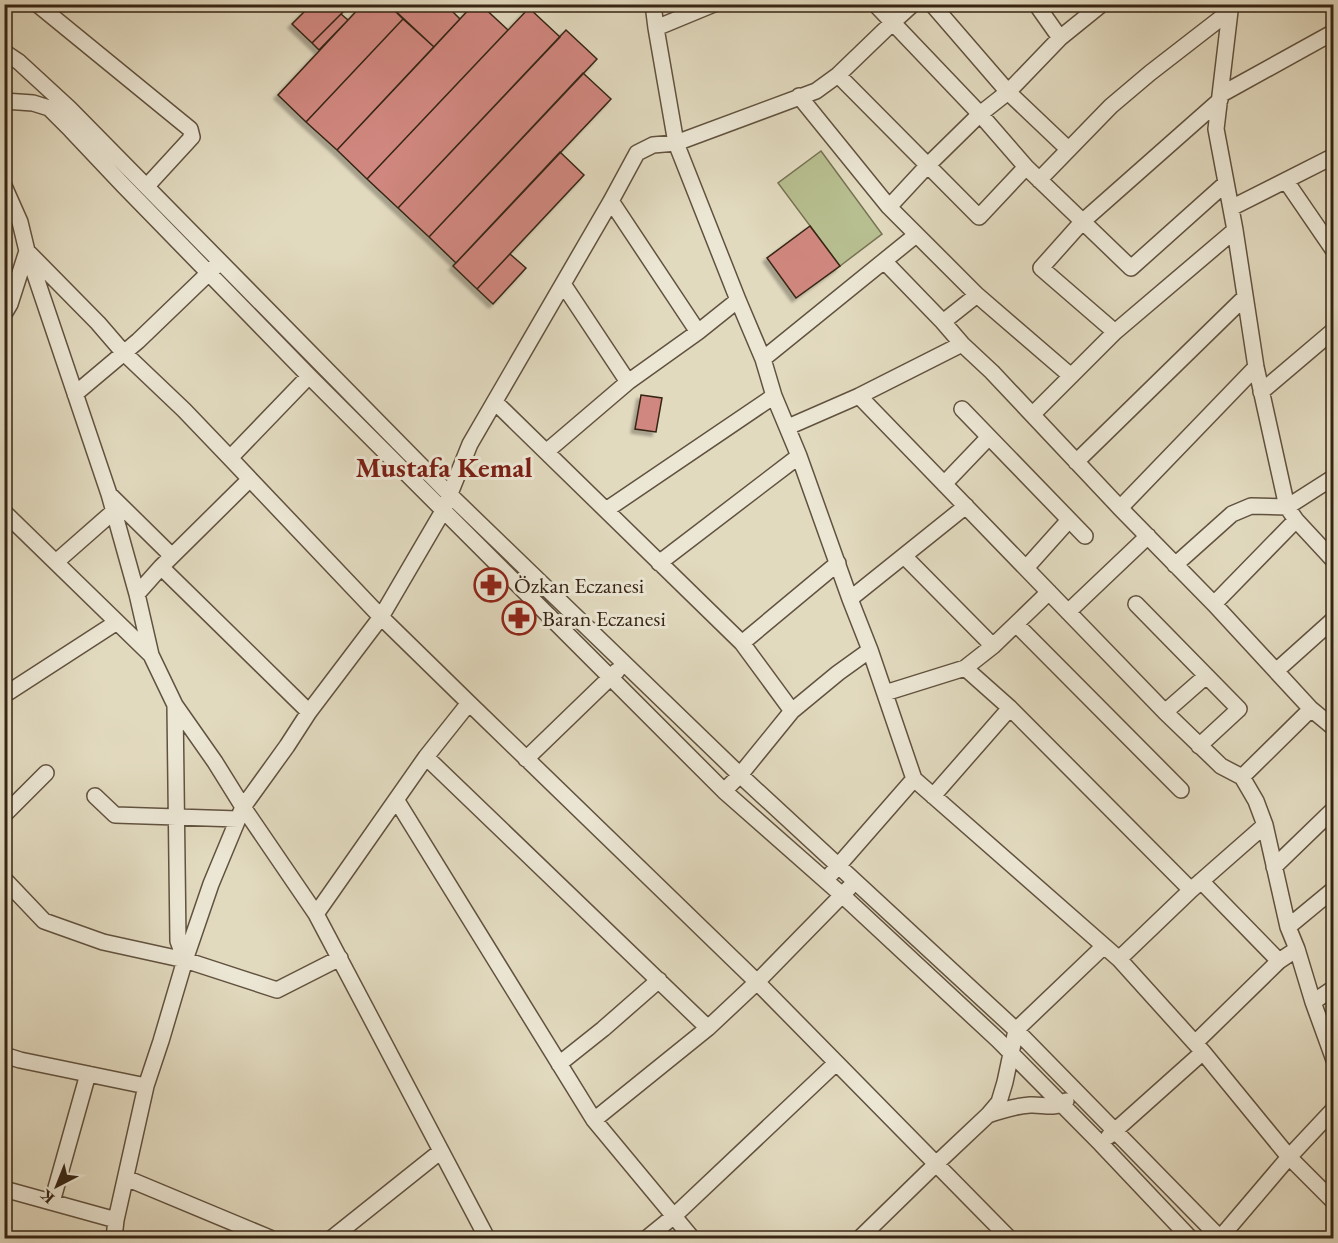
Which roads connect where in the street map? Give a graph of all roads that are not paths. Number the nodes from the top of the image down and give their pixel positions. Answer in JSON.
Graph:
{"nodes":[{"id":1,"x":37,"y":4,"type":"edge"},
{"id":2,"x":653,"y":4,"type":"edge"},
{"id":3,"x":714,"y":4,"type":"edge"},
{"id":4,"x":875,"y":4,"type":"edge"},
{"id":5,"x":913,"y":4,"type":"edge"},
{"id":6,"x":932,"y":4,"type":"edge"},
{"id":7,"x":1101,"y":4,"type":"edge"},
{"id":8,"x":1038,"y":5,"type":"edge"},
{"id":9,"x":1231,"y":8,"type":"edge"},
{"id":10,"x":892,"y":23,"type":"junction"},
{"id":11,"x":656,"y":28,"type":"junction"},
{"id":12,"x":1334,"y":32,"type":"edge"},
{"id":13,"x":1060,"y":38,"type":"junction"},
{"id":14,"x":4,"y":52,"type":"edge"},
{"id":15,"x":838,"y":75,"type":"junction"},
{"id":16,"x":1008,"y":92,"type":"junction"},
{"id":17,"x":799,"y":96,"type":"junction"},
{"id":18,"x":1220,"y":97,"type":"junction"},
{"id":19,"x":4,"y":101,"type":"edge"},
{"id":20,"x":980,"y":114,"type":"junction"},
{"id":21,"x":676,"y":143,"type":"junction"},
{"id":22,"x":1068,"y":149,"type":"junction"},
{"id":23,"x":1334,"y":156,"type":"edge"},
{"id":24,"x":927,"y":166,"type":"junction"},
{"id":25,"x":1026,"y":167,"type":"junction"},
{"id":26,"x":1039,"y":180,"type":"junction"},
{"id":27,"x":1286,"y":181,"type":"junction"},
{"id":28,"x":1226,"y":183,"type":"junction"},
{"id":29,"x":4,"y":186,"type":"edge"},
{"id":30,"x":147,"y":186,"type":"junction"},
{"id":31,"x":611,"y":201,"type":"junction"},
{"id":32,"x":889,"y":207,"type":"junction"},
{"id":33,"x":1231,"y":208,"type":"junction"},
{"id":34,"x":1082,"y":222,"type":"junction"},
{"id":35,"x":1235,"y":230,"type":"junction"},
{"id":36,"x":916,"y":235,"type":"junction"},
{"id":37,"x":27,"y":251,"type":"junction"},
{"id":38,"x":1334,"y":251,"type":"edge"},
{"id":39,"x":220,"y":261,"type":"junction"},
{"id":40,"x":884,"y":261,"type":"junction"},
{"id":41,"x":208,"y":273,"type":"junction"},
{"id":42,"x":563,"y":284,"type":"junction"},
{"id":43,"x":977,"y":295,"type":"junction"},
{"id":44,"x":1245,"y":297,"type":"junction"},
{"id":45,"x":738,"y":300,"type":"junction"},
{"id":46,"x":4,"y":314,"type":"edge"},
{"id":47,"x":943,"y":322,"type":"junction"},
{"id":48,"x":1334,"y":330,"type":"edge"},
{"id":49,"x":698,"y":332,"type":"junction"},
{"id":50,"x":1115,"y":332,"type":"junction"},
{"id":51,"x":962,"y":344,"type":"junction"},
{"id":52,"x":123,"y":352,"type":"junction"},
{"id":53,"x":763,"y":359,"type":"junction"},
{"id":54,"x":1256,"y":367,"type":"junction"},
{"id":55,"x":309,"y":376,"type":"junction"},
{"id":56,"x":1071,"y":376,"type":"junction"},
{"id":57,"x":628,"y":382,"type":"junction"},
{"id":58,"x":1261,"y":392,"type":"junction"},
{"id":59,"x":75,"y":394,"type":"junction"},
{"id":60,"x":774,"y":396,"type":"junction"},
{"id":61,"x":859,"y":396,"type":"junction"},
{"id":62,"x":495,"y":402,"type":"junction"},
{"id":63,"x":962,"y":409,"type":"dead end"},
{"id":64,"x":1033,"y":414,"type":"junction"},
{"id":65,"x":788,"y":427,"type":"junction"},
{"id":66,"x":989,"y":437,"type":"junction"},
{"id":67,"x":546,"y":452,"type":"junction"},
{"id":68,"x":799,"y":456,"type":"junction"},
{"id":69,"x":230,"y":458,"type":"junction"},
{"id":70,"x":1076,"y":462,"type":"junction"},
{"id":71,"x":1334,"y":477,"type":"edge"},
{"id":72,"x":250,"y":479,"type":"junction"},
{"id":73,"x":944,"y":484,"type":"junction"},
{"id":74,"x":109,"y":494,"type":"junction"},
{"id":75,"x":450,"y":495,"type":"junction"},
{"id":76,"x":966,"y":506,"type":"junction"},
{"id":77,"x":1120,"y":508,"type":"junction"},
{"id":78,"x":606,"y":510,"type":"junction"},
{"id":79,"x":114,"y":511,"type":"junction"},
{"id":80,"x":443,"y":511,"type":"junction"},
{"id":81,"x":4,"y":512,"type":"edge"},
{"id":82,"x":1292,"y":513,"type":"junction"},
{"id":83,"x":1069,"y":520,"type":"junction"},
{"id":84,"x":1085,"y":536,"type":"dead end"},
{"id":85,"x":1148,"y":536,"type":"junction"},
{"id":86,"x":904,"y":556,"type":"junction"},
{"id":87,"x":167,"y":561,"type":"junction"},
{"id":88,"x":1334,"y":561,"type":"edge"},
{"id":89,"x":56,"y":562,"type":"junction"},
{"id":90,"x":659,"y":562,"type":"junction"},
{"id":91,"x":838,"y":563,"type":"junction"},
{"id":92,"x":1175,"y":565,"type":"junction"},
{"id":93,"x":1026,"y":568,"type":"junction"},
{"id":94,"x":1049,"y":592,"type":"junction"},
{"id":95,"x":137,"y":594,"type":"junction"},
{"id":96,"x":850,"y":599,"type":"junction"},
{"id":97,"x":1136,"y":604,"type":"dead end"},
{"id":98,"x":1214,"y":604,"type":"junction"},
{"id":99,"x":1068,"y":612,"type":"junction"},
{"id":100,"x":381,"y":617,"type":"junction"},
{"id":101,"x":1334,"y":619,"type":"edge"},
{"id":102,"x":117,"y":622,"type":"junction"},
{"id":103,"x":1016,"y":624,"type":"junction"},
{"id":104,"x":742,"y":643,"type":"junction"},
{"id":105,"x":993,"y":646,"type":"junction"},
{"id":106,"x":870,"y":650,"type":"junction"},
{"id":107,"x":151,"y":654,"type":"junction"},
{"id":108,"x":625,"y":663,"type":"junction"},
{"id":109,"x":965,"y":668,"type":"junction"},
{"id":110,"x":1276,"y":671,"type":"junction"},
{"id":111,"x":611,"y":676,"type":"junction"},
{"id":112,"x":1206,"y":676,"type":"junction"},
{"id":113,"x":4,"y":693,"type":"edge"},
{"id":114,"x":885,"y":693,"type":"junction"},
{"id":115,"x":468,"y":703,"type":"junction"},
{"id":116,"x":175,"y":705,"type":"junction"},
{"id":117,"x":1010,"y":708,"type":"junction"},
{"id":118,"x":1311,"y":710,"type":"junction"},
{"id":119,"x":792,"y":711,"type":"junction"},
{"id":120,"x":309,"y":712,"type":"junction"},
{"id":121,"x":1165,"y":712,"type":"junction"},
{"id":122,"x":1334,"y":728,"type":"edge"},
{"id":123,"x":1199,"y":746,"type":"junction"},
{"id":124,"x":426,"y":757,"type":"junction"},
{"id":125,"x":526,"y":759,"type":"junction"},
{"id":126,"x":46,"y":773,"type":"dead end"},
{"id":127,"x":740,"y":775,"type":"junction"},
{"id":128,"x":1242,"y":777,"type":"junction"},
{"id":129,"x":914,"y":779,"type":"junction"},
{"id":130,"x":1181,"y":790,"type":"dead end"},
{"id":131,"x":724,"y":791,"type":"junction"},
{"id":132,"x":96,"y":796,"type":"dead end"},
{"id":133,"x":933,"y":796,"type":"junction"},
{"id":134,"x":397,"y":801,"type":"junction"},
{"id":135,"x":1334,"y":809,"type":"edge"},
{"id":136,"x":241,"y":813,"type":"junction"},
{"id":137,"x":4,"y":815,"type":"edge"},
{"id":138,"x":176,"y":817,"type":"junction"},
{"id":139,"x":1265,"y":825,"type":"junction"},
{"id":140,"x":838,"y":866,"type":"junction"},
{"id":141,"x":1274,"y":867,"type":"junction"},
{"id":142,"x":4,"y":879,"type":"edge"},
{"id":143,"x":825,"y":880,"type":"junction"},
{"id":144,"x":856,"y":882,"type":"junction"},
{"id":145,"x":1196,"y":885,"type":"junction"},
{"id":146,"x":1334,"y":889,"type":"edge"},
{"id":147,"x":842,"y":895,"type":"junction"},
{"id":148,"x":316,"y":915,"type":"junction"},
{"id":149,"x":1288,"y":927,"type":"junction"},
{"id":150,"x":1104,"y":946,"type":"junction"},
{"id":151,"x":1297,"y":949,"type":"junction"},
{"id":152,"x":340,"y":958,"type":"junction"},
{"id":153,"x":1119,"y":959,"type":"junction"},
{"id":154,"x":185,"y":960,"type":"junction"},
{"id":155,"x":1279,"y":961,"type":"junction"},
{"id":156,"x":659,"y":980,"type":"junction"},
{"id":157,"x":757,"y":981,"type":"junction"},
{"id":158,"x":1334,"y":988,"type":"edge"},
{"id":159,"x":1313,"y":1002,"type":"junction"},
{"id":160,"x":708,"y":1028,"type":"junction"},
{"id":161,"x":1016,"y":1030,"type":"junction"},
{"id":162,"x":1199,"y":1048,"type":"junction"},
{"id":163,"x":1011,"y":1053,"type":"junction"},
{"id":164,"x":4,"y":1055,"type":"edge"},
{"id":165,"x":1334,"y":1060,"type":"edge"},
{"id":166,"x":836,"y":1063,"type":"junction"},
{"id":167,"x":559,"y":1064,"type":"junction"},
{"id":168,"x":88,"y":1074,"type":"junction"},
{"id":169,"x":146,"y":1086,"type":"junction"},
{"id":170,"x":1077,"y":1091,"type":"junction"},
{"id":171,"x":1062,"y":1105,"type":"junction"},
{"id":172,"x":1334,"y":1109,"type":"edge"},
{"id":173,"x":988,"y":1115,"type":"junction"},
{"id":174,"x":594,"y":1120,"type":"junction"},
{"id":175,"x":1115,"y":1131,"type":"junction"},
{"id":176,"x":1101,"y":1144,"type":"junction"},
{"id":177,"x":441,"y":1151,"type":"junction"},
{"id":178,"x":1289,"y":1157,"type":"junction"},
{"id":179,"x":936,"y":1164,"type":"junction"},
{"id":180,"x":126,"y":1178,"type":"junction"},
{"id":181,"x":4,"y":1189,"type":"edge"},
{"id":182,"x":52,"y":1202,"type":"junction"},
{"id":183,"x":1334,"y":1202,"type":"edge"},
{"id":184,"x":674,"y":1216,"type":"junction"},
{"id":185,"x":116,"y":1220,"type":"junction"},
{"id":186,"x":114,"y":1239,"type":"edge"},
{"id":187,"x":270,"y":1239,"type":"edge"},
{"id":188,"x":332,"y":1239,"type":"edge"},
{"id":189,"x":487,"y":1239,"type":"edge"},
{"id":190,"x":647,"y":1239,"type":"edge"},
{"id":191,"x":692,"y":1239,"type":"edge"},
{"id":192,"x":860,"y":1239,"type":"edge"},
{"id":193,"x":1009,"y":1239,"type":"edge"},
{"id":194,"x":1190,"y":1239,"type":"edge"},
{"id":195,"x":1220,"y":1239,"type":"edge"}],
"edges":[{"from":1,"to":30,"type":"street"},
{"from":2,"to":11,"type":"street"},
{"from":3,"to":11,"type":"street"},
{"from":4,"to":10,"type":"street"},
{"from":5,"to":10,"type":"street"},
{"from":6,"to":16,"type":"street"},
{"from":7,"to":13,"type":"street"},
{"from":8,"to":13,"type":"street"},
{"from":9,"to":18,"type":"street"},
{"from":9,"to":22,"type":"street"},
{"from":10,"to":15,"type":"street"},
{"from":10,"to":20,"type":"street"},
{"from":11,"to":21,"type":"street"},
{"from":12,"to":18,"type":"street"},
{"from":13,"to":16,"type":"street"},
{"from":14,"to":30,"type":"street"},
{"from":15,"to":17,"type":"street"},
{"from":15,"to":24,"type":"street"},
{"from":16,"to":20,"type":"street"},
{"from":16,"to":22,"type":"street"},
{"from":17,"to":21,"type":"street"},
{"from":17,"to":32,"type":"street"},
{"from":18,"to":28,"type":"street"},
{"from":18,"to":34,"type":"street"},
{"from":19,"to":41,"type":"street"},
{"from":20,"to":24,"type":"street"},
{"from":20,"to":25,"type":"street"},
{"from":21,"to":31,"type":"street"},
{"from":21,"to":45,"type":"street"},
{"from":22,"to":26,"type":"street"},
{"from":23,"to":27,"type":"street"},
{"from":24,"to":25,"type":"street"},
{"from":24,"to":32,"type":"street"},
{"from":25,"to":26,"type":"street"},
{"from":26,"to":34,"type":"street"},
{"from":27,"to":33,"type":"street"},
{"from":27,"to":38,"type":"street"},
{"from":28,"to":33,"type":"street"},
{"from":28,"to":34,"type":"street"},
{"from":29,"to":37,"type":"street"},
{"from":30,"to":39,"type":"street"},
{"from":31,"to":42,"type":"street"},
{"from":31,"to":49,"type":"street"},
{"from":32,"to":36,"type":"street"},
{"from":33,"to":35,"type":"street"},
{"from":34,"to":50,"type":"street"},
{"from":35,"to":44,"type":"street"},
{"from":35,"to":50,"type":"street"},
{"from":36,"to":40,"type":"street"},
{"from":36,"to":43,"type":"street"},
{"from":37,"to":46,"type":"street"},
{"from":37,"to":52,"type":"street"},
{"from":37,"to":59,"type":"street"},
{"from":39,"to":41,"type":"street"},
{"from":39,"to":75,"type":"street"},
{"from":40,"to":47,"type":"street"},
{"from":40,"to":53,"type":"street"},
{"from":41,"to":52,"type":"street"},
{"from":41,"to":55,"type":"street"},
{"from":42,"to":57,"type":"street"},
{"from":42,"to":62,"type":"street"},
{"from":43,"to":47,"type":"street"},
{"from":43,"to":56,"type":"street"},
{"from":44,"to":54,"type":"street"},
{"from":44,"to":70,"type":"street"},
{"from":45,"to":49,"type":"street"},
{"from":45,"to":53,"type":"street"},
{"from":47,"to":51,"type":"street"},
{"from":48,"to":58,"type":"street"},
{"from":49,"to":57,"type":"street"},
{"from":50,"to":56,"type":"street"},
{"from":51,"to":61,"type":"street"},
{"from":51,"to":64,"type":"street"},
{"from":52,"to":59,"type":"street"},
{"from":52,"to":69,"type":"street"},
{"from":53,"to":60,"type":"street"},
{"from":54,"to":58,"type":"street"},
{"from":54,"to":77,"type":"street"},
{"from":55,"to":69,"type":"street"},
{"from":55,"to":80,"type":"street"},
{"from":56,"to":64,"type":"street"},
{"from":57,"to":67,"type":"street"},
{"from":58,"to":82,"type":"street"},
{"from":59,"to":74,"type":"street"},
{"from":60,"to":65,"type":"street"},
{"from":60,"to":78,"type":"street"},
{"from":61,"to":65,"type":"street"},
{"from":61,"to":73,"type":"street"},
{"from":62,"to":67,"type":"street"},
{"from":62,"to":75,"type":"street"},
{"from":63,"to":66,"type":"street"},
{"from":64,"to":70,"type":"street"},
{"from":65,"to":68,"type":"street"},
{"from":66,"to":73,"type":"street"},
{"from":66,"to":83,"type":"street"},
{"from":67,"to":78,"type":"street"},
{"from":68,"to":90,"type":"street"},
{"from":68,"to":91,"type":"street"},
{"from":69,"to":72,"type":"street"},
{"from":70,"to":77,"type":"street"},
{"from":71,"to":82,"type":"street"},
{"from":72,"to":87,"type":"street"},
{"from":72,"to":100,"type":"street"},
{"from":73,"to":76,"type":"street"},
{"from":74,"to":79,"type":"street"},
{"from":74,"to":87,"type":"street"},
{"from":75,"to":80,"type":"street"},
{"from":75,"to":108,"type":"street"},
{"from":76,"to":86,"type":"street"},
{"from":76,"to":93,"type":"street"},
{"from":77,"to":85,"type":"street"},
{"from":78,"to":90,"type":"street"},
{"from":79,"to":89,"type":"street"},
{"from":79,"to":95,"type":"street"},
{"from":80,"to":100,"type":"street"},
{"from":80,"to":111,"type":"street"},
{"from":81,"to":89,"type":"street"},
{"from":82,"to":88,"type":"street"},
{"from":82,"to":92,"type":"street"},
{"from":82,"to":98,"type":"street"},
{"from":83,"to":84,"type":"street"},
{"from":83,"to":93,"type":"street"},
{"from":85,"to":92,"type":"street"},
{"from":85,"to":99,"type":"street"},
{"from":86,"to":96,"type":"street"},
{"from":86,"to":105,"type":"street"},
{"from":87,"to":95,"type":"street"},
{"from":87,"to":120,"type":"street"},
{"from":89,"to":102,"type":"street"},
{"from":90,"to":104,"type":"street"},
{"from":91,"to":96,"type":"street"},
{"from":91,"to":104,"type":"street"},
{"from":92,"to":98,"type":"street"},
{"from":93,"to":94,"type":"street"},
{"from":94,"to":99,"type":"street"},
{"from":94,"to":103,"type":"street"},
{"from":95,"to":107,"type":"street"},
{"from":96,"to":106,"type":"street"},
{"from":97,"to":112,"type":"street"},
{"from":98,"to":110,"type":"street"},
{"from":99,"to":121,"type":"street"},
{"from":100,"to":115,"type":"street"},
{"from":100,"to":120,"type":"street"},
{"from":101,"to":110,"type":"street"},
{"from":102,"to":107,"type":"street"},
{"from":102,"to":113,"type":"street"},
{"from":103,"to":105,"type":"street"},
{"from":103,"to":130,"type":"street"},
{"from":104,"to":119,"type":"street"},
{"from":105,"to":109,"type":"street"},
{"from":106,"to":114,"type":"street"},
{"from":106,"to":119,"type":"street"},
{"from":107,"to":116,"type":"street"},
{"from":108,"to":111,"type":"street"},
{"from":108,"to":127,"type":"street"},
{"from":109,"to":114,"type":"street"},
{"from":109,"to":117,"type":"street"},
{"from":110,"to":118,"type":"street"},
{"from":111,"to":125,"type":"street"},
{"from":111,"to":131,"type":"street"},
{"from":112,"to":121,"type":"street"},
{"from":112,"to":123,"type":"street"},
{"from":114,"to":129,"type":"street"},
{"from":115,"to":124,"type":"street"},
{"from":115,"to":125,"type":"street"},
{"from":116,"to":136,"type":"street"},
{"from":116,"to":138,"type":"street"},
{"from":117,"to":133,"type":"street"},
{"from":117,"to":145,"type":"street"},
{"from":118,"to":122,"type":"street"},
{"from":118,"to":128,"type":"street"},
{"from":119,"to":127,"type":"street"},
{"from":120,"to":136,"type":"street"},
{"from":121,"to":123,"type":"street"},
{"from":123,"to":128,"type":"street"},
{"from":124,"to":134,"type":"street"},
{"from":124,"to":156,"type":"street"},
{"from":125,"to":157,"type":"street"},
{"from":126,"to":137,"type":"street"},
{"from":127,"to":131,"type":"street"},
{"from":127,"to":140,"type":"street"},
{"from":128,"to":139,"type":"street"},
{"from":129,"to":133,"type":"street"},
{"from":129,"to":140,"type":"street"},
{"from":131,"to":143,"type":"street"},
{"from":132,"to":138,"type":"street"},
{"from":133,"to":150,"type":"street"},
{"from":134,"to":148,"type":"street"},
{"from":134,"to":167,"type":"street"},
{"from":135,"to":141,"type":"street"},
{"from":136,"to":138,"type":"street"},
{"from":136,"to":148,"type":"street"},
{"from":136,"to":154,"type":"street"},
{"from":138,"to":154,"type":"street"},
{"from":139,"to":141,"type":"street"},
{"from":139,"to":145,"type":"street"},
{"from":140,"to":143,"type":"street"},
{"from":140,"to":144,"type":"street"},
{"from":141,"to":149,"type":"street"},
{"from":142,"to":154,"type":"street"},
{"from":143,"to":147,"type":"street"},
{"from":144,"to":147,"type":"street"},
{"from":144,"to":161,"type":"street"},
{"from":145,"to":153,"type":"street"},
{"from":145,"to":155,"type":"street"},
{"from":146,"to":149,"type":"street"},
{"from":147,"to":157,"type":"street"},
{"from":147,"to":163,"type":"street"},
{"from":148,"to":152,"type":"street"},
{"from":149,"to":151,"type":"street"},
{"from":150,"to":153,"type":"street"},
{"from":150,"to":161,"type":"street"},
{"from":151,"to":155,"type":"street"},
{"from":151,"to":159,"type":"street"},
{"from":152,"to":154,"type":"street"},
{"from":152,"to":177,"type":"street"},
{"from":153,"to":162,"type":"street"},
{"from":154,"to":169,"type":"street"},
{"from":155,"to":162,"type":"street"},
{"from":156,"to":160,"type":"street"},
{"from":156,"to":167,"type":"street"},
{"from":157,"to":160,"type":"street"},
{"from":157,"to":166,"type":"street"},
{"from":158,"to":159,"type":"street"},
{"from":159,"to":165,"type":"street"},
{"from":160,"to":174,"type":"street"},
{"from":161,"to":163,"type":"street"},
{"from":161,"to":170,"type":"street"},
{"from":162,"to":175,"type":"street"},
{"from":162,"to":178,"type":"street"},
{"from":163,"to":171,"type":"street"},
{"from":163,"to":173,"type":"street"},
{"from":164,"to":168,"type":"street"},
{"from":166,"to":179,"type":"street"},
{"from":166,"to":184,"type":"street"},
{"from":167,"to":174,"type":"street"},
{"from":168,"to":169,"type":"street"},
{"from":168,"to":182,"type":"street"},
{"from":169,"to":180,"type":"street"},
{"from":170,"to":171,"type":"street"},
{"from":170,"to":175,"type":"street"},
{"from":171,"to":173,"type":"street"},
{"from":171,"to":176,"type":"street"},
{"from":172,"to":178,"type":"street"},
{"from":173,"to":179,"type":"street"},
{"from":174,"to":184,"type":"street"},
{"from":175,"to":176,"type":"street"},
{"from":175,"to":195,"type":"street"},
{"from":176,"to":194,"type":"street"},
{"from":177,"to":188,"type":"street"},
{"from":177,"to":189,"type":"street"},
{"from":178,"to":183,"type":"street"},
{"from":178,"to":195,"type":"street"},
{"from":179,"to":192,"type":"street"},
{"from":179,"to":193,"type":"street"},
{"from":180,"to":185,"type":"street"},
{"from":180,"to":187,"type":"street"},
{"from":181,"to":182,"type":"street"},
{"from":182,"to":185,"type":"street"},
{"from":184,"to":190,"type":"street"},
{"from":184,"to":191,"type":"street"},
{"from":185,"to":186,"type":"street"}]}
